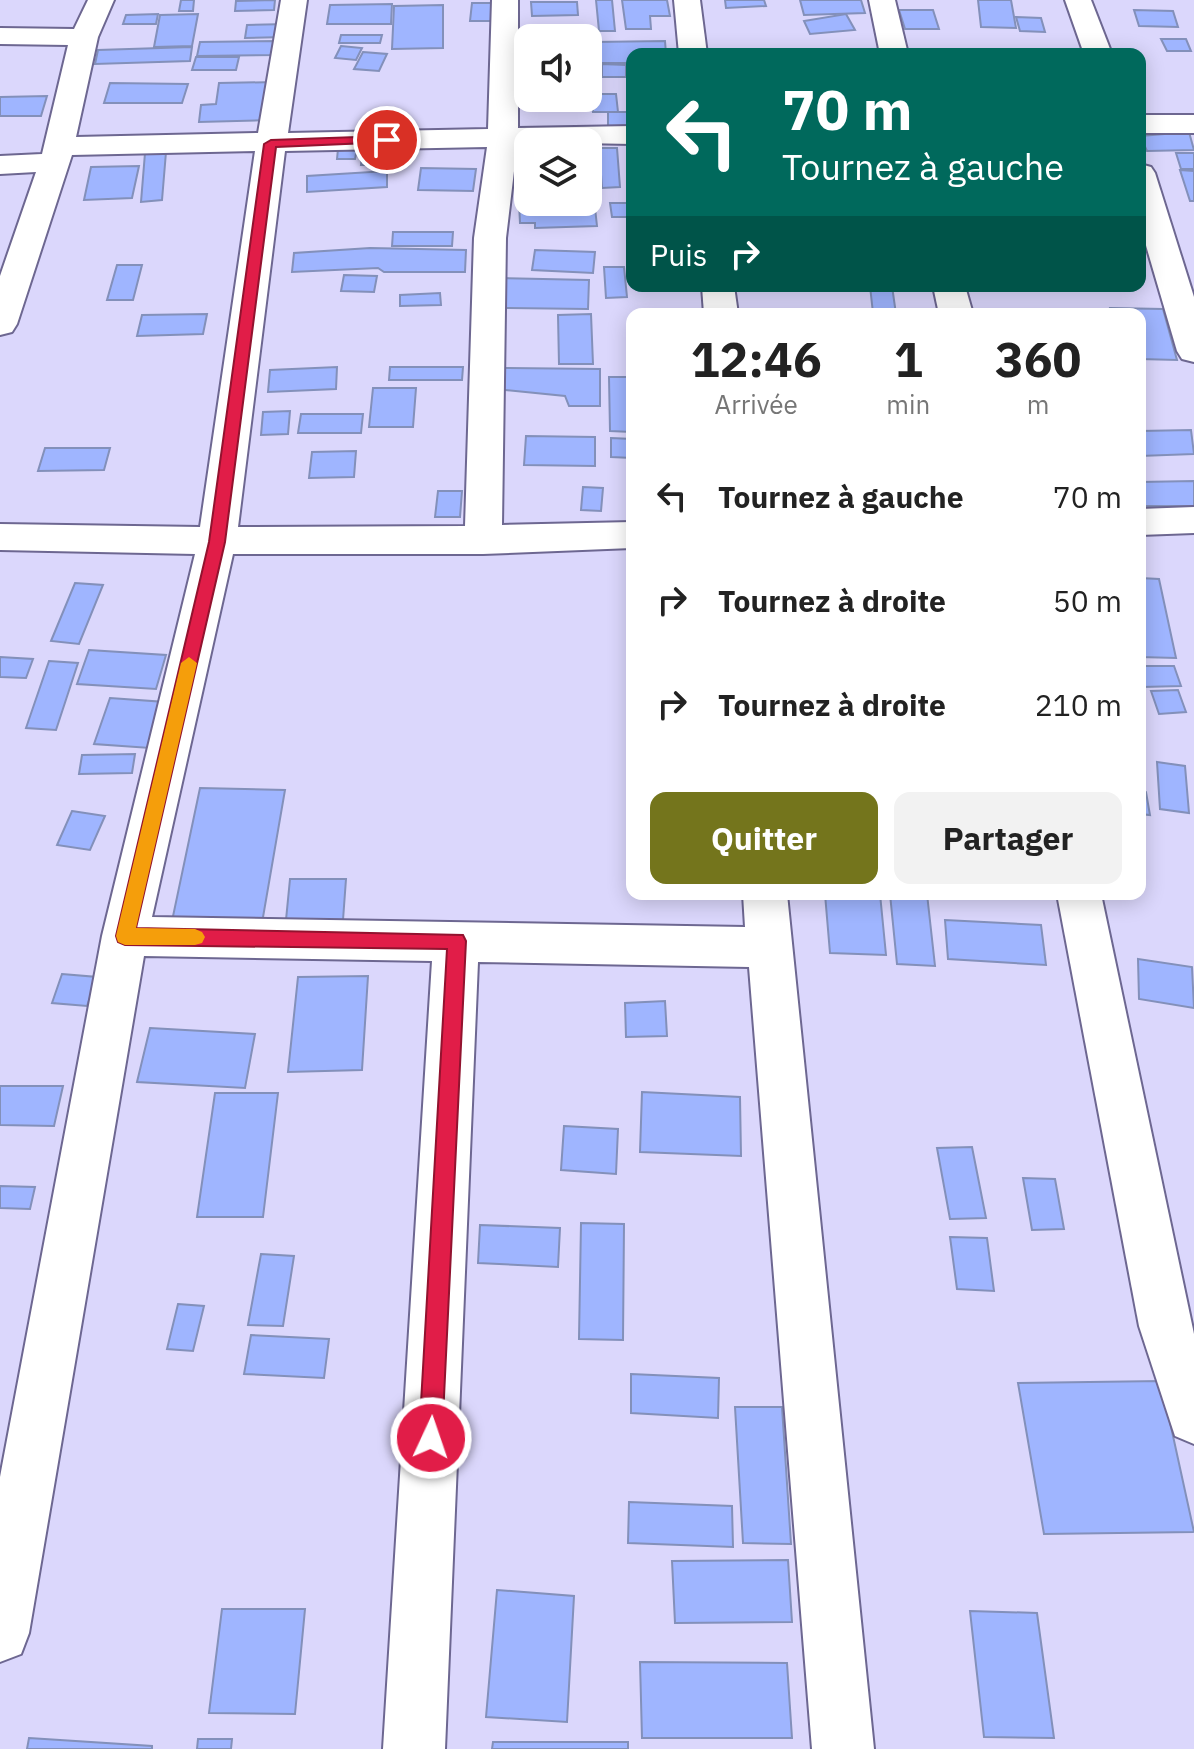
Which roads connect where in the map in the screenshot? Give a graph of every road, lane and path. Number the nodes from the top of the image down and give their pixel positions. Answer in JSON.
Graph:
{"nodes":[{"id":1,"x":101,"y":0,"type":"edge"},
{"id":2,"x":294,"y":0,"type":"edge"},
{"id":3,"x":505,"y":0,"type":"edge"},
{"id":4,"x":687,"y":0,"type":"edge"},
{"id":5,"x":882,"y":0,"type":"edge"},
{"id":6,"x":1078,"y":0,"type":"edge"},
{"id":7,"x":0,"y":36,"type":"edge"},
{"id":8,"x":84,"y":37,"type":"junction"},
{"id":9,"x":692,"y":48,"type":"edge"},
{"id":10,"x":893,"y":48,"type":"edge"},
{"id":11,"x":1096,"y":48,"type":"edge"},
{"id":12,"x":1146,"y":124,"type":"edge"},
{"id":13,"x":1194,"y":124,"type":"edge"},
{"id":14,"x":626,"y":135,"type":"edge"},
{"id":15,"x":503,"y":136,"type":"junction"},
{"id":16,"x":271,"y":144,"type":"junction"},
{"id":17,"x":58,"y":154,"type":"junction"},
{"id":18,"x":0,"y":165,"type":"edge"},
{"id":19,"x":1146,"y":193,"type":"edge"},
{"id":20,"x":6,"y":282,"type":"edge"},
{"id":21,"x":0,"y":324,"type":"edge"},
{"id":22,"x":1194,"y":351,"type":"edge"},
{"id":23,"x":1194,"y":520,"type":"edge"},
{"id":24,"x":1146,"y":522,"type":"edge"},
{"id":25,"x":626,"y":535,"type":"edge"},
{"id":26,"x":0,"y":537,"type":"edge"},
{"id":27,"x":483,"y":540,"type":"junction"},
{"id":28,"x":217,"y":542,"type":"junction"},
{"id":29,"x":765,"y":900,"type":"edge"},
{"id":30,"x":1080,"y":900,"type":"edge"},
{"id":31,"x":125,"y":936,"type":"junction"},
{"id":32,"x":456,"y":941,"type":"junction"},
{"id":33,"x":768,"y":947,"type":"junction"},
{"id":34,"x":1194,"y":1417,"type":"edge"},
{"id":35,"x":0,"y":1633,"type":"edge"},
{"id":36,"x":414,"y":1749,"type":"edge"},
{"id":37,"x":843,"y":1749,"type":"edge"}],
"edges":[{"from":1,"to":8,"type":"street"},
{"from":2,"to":16,"type":"street"},
{"from":3,"to":15,"type":"street"},
{"from":4,"to":9,"type":"street"},
{"from":5,"to":10,"type":"street"},
{"from":6,"to":11,"type":"street"},
{"from":7,"to":8,"type":"street"},
{"from":8,"to":17,"type":"street"},
{"from":12,"to":13,"type":"street"},
{"from":14,"to":15,"type":"street"},
{"from":15,"to":16,"type":"street"},
{"from":15,"to":27,"type":"street"},
{"from":16,"to":17,"type":"street"},
{"from":16,"to":28,"type":"street"},
{"from":17,"to":18,"type":"street"},
{"from":17,"to":20,"type":"street"},
{"from":19,"to":22,"type":"street"},
{"from":20,"to":21,"type":"street"},
{"from":23,"to":24,"type":"street"},
{"from":25,"to":27,"type":"street"},
{"from":26,"to":28,"type":"street"},
{"from":27,"to":28,"type":"street"},
{"from":28,"to":31,"type":"street"},
{"from":29,"to":33,"type":"street"},
{"from":30,"to":34,"type":"street"},
{"from":31,"to":32,"type":"street"},
{"from":31,"to":35,"type":"street"},
{"from":32,"to":33,"type":"street"},
{"from":32,"to":36,"type":"street"},
{"from":33,"to":37,"type":"street"}]}
